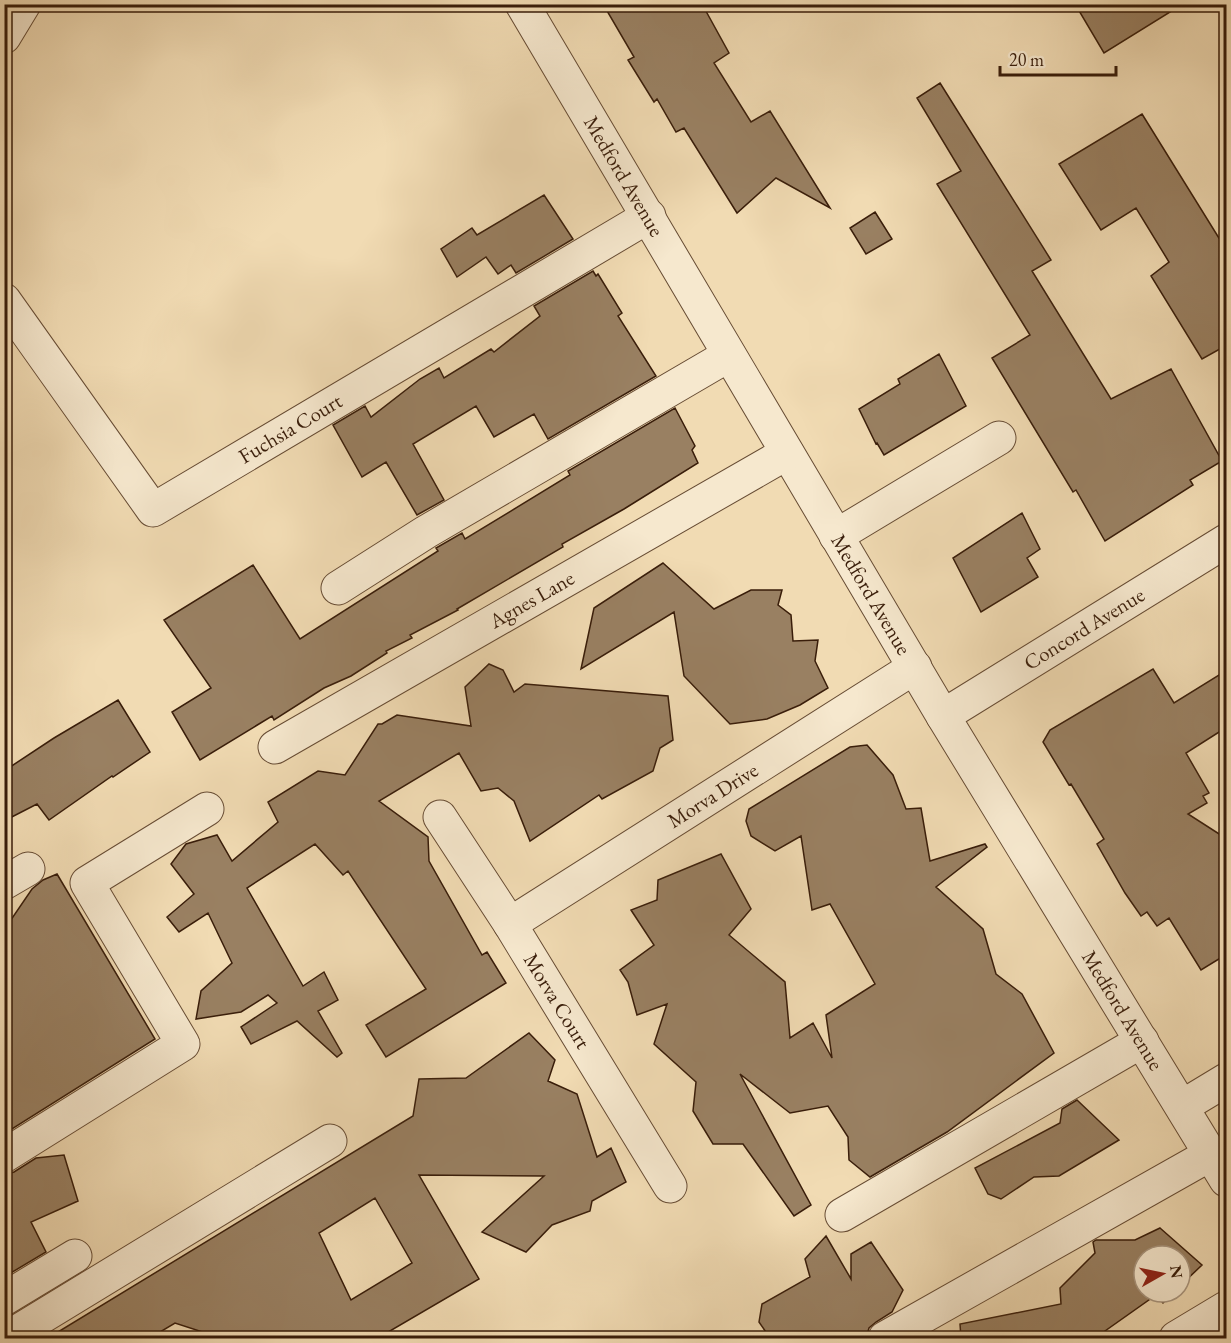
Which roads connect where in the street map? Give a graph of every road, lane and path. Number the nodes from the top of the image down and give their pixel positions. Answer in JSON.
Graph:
{"nodes":[{"id":1,"x":24,"y":4,"type":"edge"},
{"id":2,"x":522,"y":4,"type":"edge"},
{"id":3,"x":4,"y":37,"type":"edge"},
{"id":4,"x":649,"y":216,"type":"junction"},
{"id":5,"x":4,"y":300,"type":"edge"},
{"id":6,"x":729,"y":355,"type":"junction"},
{"id":7,"x":999,"y":438,"type":"dead end"},
{"id":8,"x":787,"y":453,"type":"junction"},
{"id":9,"x":836,"y":536,"type":"junction"},
{"id":10,"x":1227,"y":542,"type":"edge"},
{"id":11,"x":338,"y":588,"type":"dead end"},
{"id":12,"x":915,"y":667,"type":"junction"},
{"id":13,"x":943,"y":716,"type":"junction"},
{"id":14,"x":275,"y":747,"type":"dead end"},
{"id":15,"x":207,"y":809,"type":"dead end"},
{"id":16,"x":440,"y":817,"type":"dead end"},
{"id":17,"x":510,"y":924,"type":"junction"},
{"id":18,"x":1142,"y":1041,"type":"junction"},
{"id":19,"x":1227,"y":1080,"type":"edge"},
{"id":20,"x":1183,"y":1106,"type":"junction"},
{"id":21,"x":330,"y":1141,"type":"dead end"},
{"id":22,"x":4,"y":1156,"type":"edge"},
{"id":23,"x":1219,"y":1167,"type":"edge"},
{"id":24,"x":670,"y":1186,"type":"dead end"},
{"id":25,"x":842,"y":1215,"type":"dead end"},
{"id":26,"x":75,"y":1256,"type":"dead end"},
{"id":27,"x":4,"y":1299,"type":"edge"},
{"id":28,"x":1227,"y":1308,"type":"edge"},
{"id":29,"x":7,"y":1338,"type":"edge"},
{"id":30,"x":885,"y":1338,"type":"edge"},
{"id":31,"x":1176,"y":1338,"type":"edge"}],
"edges":[{"from":1,"to":3,"type":"street"},
{"from":2,"to":4,"type":"street","name":"Medford Avenue"},
{"from":4,"to":5,"type":"street","name":"Fuchsia Court"},
{"from":4,"to":6,"type":"street","name":"Medford Avenue"},
{"from":6,"to":8,"type":"street","name":"Medford Avenue"},
{"from":6,"to":11,"type":"street"},
{"from":7,"to":9,"type":"street"},
{"from":8,"to":9,"type":"street","name":"Medford Avenue"},
{"from":8,"to":14,"type":"street","name":"Agnes Lane"},
{"from":9,"to":12,"type":"street","name":"Medford Avenue"},
{"from":10,"to":13,"type":"street","name":"Concord Avenue"},
{"from":12,"to":13,"type":"street","name":"Medford Avenue"},
{"from":12,"to":17,"type":"street","name":"Morva Drive"},
{"from":13,"to":18,"type":"street","name":"Medford Avenue"},
{"from":15,"to":22,"type":"street"},
{"from":16,"to":17,"type":"street","name":"Morva Court"},
{"from":17,"to":24,"type":"street","name":"Morva Court"},
{"from":18,"to":20,"type":"street","name":"Medford Avenue"},
{"from":18,"to":25,"type":"street"},
{"from":19,"to":20,"type":"street"},
{"from":20,"to":23,"type":"street","name":"Medford Avenue"},
{"from":21,"to":29,"type":"street"},
{"from":23,"to":30,"type":"street"},
{"from":26,"to":27,"type":"street"},
{"from":28,"to":31,"type":"street"}]}
